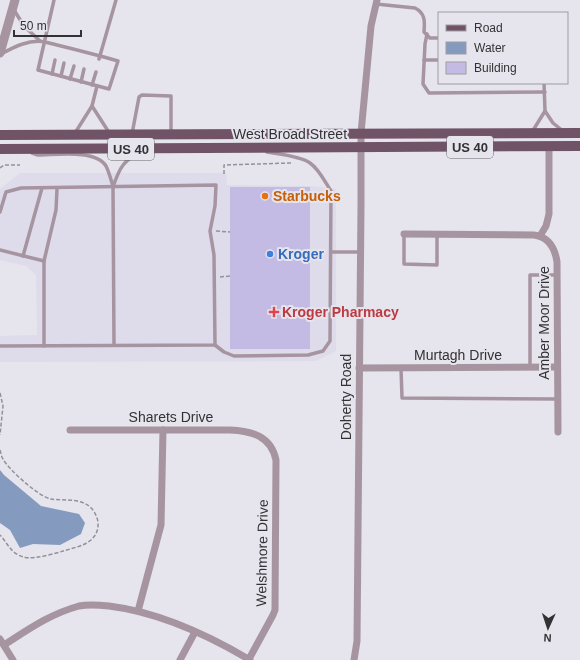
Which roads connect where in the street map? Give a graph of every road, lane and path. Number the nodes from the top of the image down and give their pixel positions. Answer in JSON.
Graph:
{"nodes":[{"id":1,"x":54,"y":0,"type":"edge"},
{"id":2,"x":116,"y":0,"type":"edge"},
{"id":3,"x":376,"y":2,"type":"edge"},
{"id":4,"x":14,"y":4,"type":"edge"},
{"id":5,"x":427,"y":34,"type":"junction"},
{"id":6,"x":438,"y":38,"type":"edge"},
{"id":7,"x":40,"y":41,"type":"junction"},
{"id":8,"x":45,"y":42,"type":"junction"},
{"id":9,"x":0,"y":54,"type":"edge"},
{"id":10,"x":100,"y":58,"type":"junction"},
{"id":11,"x":55,"y":60,"type":"dead end"},
{"id":12,"x":424,"y":60,"type":"junction"},
{"id":13,"x":438,"y":60,"type":"edge"},
{"id":14,"x":64,"y":63,"type":"dead end"},
{"id":15,"x":74,"y":66,"type":"dead end"},
{"id":16,"x":84,"y":69,"type":"dead end"},
{"id":17,"x":96,"y":72,"type":"dead end"},
{"id":18,"x":52,"y":74,"type":"junction"},
{"id":19,"x":61,"y":76,"type":"junction"},
{"id":20,"x":70,"y":79,"type":"junction"},
{"id":21,"x":81,"y":82,"type":"junction"},
{"id":22,"x":544,"y":84,"type":"edge"},
{"id":23,"x":95,"y":85,"type":"junction"},
{"id":24,"x":545,"y":92,"type":"junction"},
{"id":25,"x":92,"y":106,"type":"junction"},
{"id":26,"x":545,"y":111,"type":"junction"},
{"id":27,"x":361,"y":133,"type":"junction"},
{"id":28,"x":531,"y":133,"type":"junction"},
{"id":29,"x":566,"y":133,"type":"junction"},
{"id":30,"x":580,"y":133,"type":"edge"},
{"id":31,"x":171,"y":134,"type":"junction"},
{"id":32,"x":0,"y":135,"type":"edge"},
{"id":33,"x":74,"y":135,"type":"junction"},
{"id":34,"x":110,"y":135,"type":"junction"},
{"id":35,"x":132,"y":135,"type":"junction"},
{"id":36,"x":549,"y":146,"type":"junction"},
{"id":37,"x":580,"y":146,"type":"edge"},
{"id":38,"x":241,"y":148,"type":"junction"},
{"id":39,"x":360,"y":148,"type":"junction"},
{"id":40,"x":0,"y":149,"type":"edge"},
{"id":41,"x":22,"y":149,"type":"junction"},
{"id":42,"x":156,"y":149,"type":"junction"},
{"id":43,"x":294,"y":163,"type":"dead end"},
{"id":44,"x":20,"y":165,"type":"dead end"},
{"id":45,"x":0,"y":168,"type":"edge"},
{"id":46,"x":224,"y":174,"type":"dead end"},
{"id":47,"x":113,"y":187,"type":"junction"},
{"id":48,"x":42,"y":188,"type":"junction"},
{"id":49,"x":57,"y":188,"type":"junction"},
{"id":50,"x":0,"y":212,"type":"edge"},
{"id":51,"x":210,"y":231,"type":"junction"},
{"id":52,"x":230,"y":232,"type":"dead end"},
{"id":53,"x":404,"y":234,"type":"joint"},
{"id":54,"x":437,"y":235,"type":"junction"},
{"id":55,"x":540,"y":236,"type":"junction"},
{"id":56,"x":0,"y":250,"type":"edge"},
{"id":57,"x":331,"y":252,"type":"junction"},
{"id":58,"x":360,"y":252,"type":"junction"},
{"id":59,"x":23,"y":256,"type":"junction"},
{"id":60,"x":44,"y":262,"type":"junction"},
{"id":61,"x":557,"y":275,"type":"junction"},
{"id":62,"x":230,"y":276,"type":"dead end"},
{"id":63,"x":215,"y":277,"type":"junction"},
{"id":64,"x":114,"y":345,"type":"junction"},
{"id":65,"x":215,"y":345,"type":"junction"},
{"id":66,"x":0,"y":346,"type":"edge"},
{"id":67,"x":44,"y":346,"type":"junction"},
{"id":68,"x":530,"y":367,"type":"junction"},
{"id":69,"x":557,"y":367,"type":"junction"},
{"id":70,"x":359,"y":368,"type":"junction"},
{"id":71,"x":401,"y":368,"type":"junction"},
{"id":72,"x":0,"y":393,"type":"edge"},
{"id":73,"x":557,"y":399,"type":"junction"},
{"id":74,"x":70,"y":430,"type":"dead end"},
{"id":75,"x":163,"y":430,"type":"junction"},
{"id":76,"x":558,"y":432,"type":"dead end"},
{"id":77,"x":0,"y":435,"type":"edge"},
{"id":78,"x":268,"y":443,"type":"joint"},
{"id":79,"x":0,"y":450,"type":"edge"},
{"id":80,"x":0,"y":535,"type":"edge"},
{"id":81,"x":138,"y":611,"type":"junction"},
{"id":82,"x":195,"y":632,"type":"junction"},
{"id":83,"x":2,"y":642,"type":"edge"},
{"id":84,"x":14,"y":660,"type":"edge"},
{"id":85,"x":180,"y":660,"type":"edge"},
{"id":86,"x":249,"y":660,"type":"edge"},
{"id":87,"x":354,"y":660,"type":"edge"}],
"edges":[{"from":1,"to":8,"type":"lane"},
{"from":2,"to":10,"type":"lane"},
{"from":3,"to":5,"type":"lane"},
{"from":3,"to":27,"type":"street","name":"Doherty Road"},
{"from":4,"to":7,"type":"lane"},
{"from":4,"to":9,"type":"street"},
{"from":5,"to":6,"type":"lane"},
{"from":5,"to":12,"type":"lane"},
{"from":7,"to":8,"type":"lane"},
{"from":7,"to":9,"type":"lane"},
{"from":8,"to":10,"type":"lane"},
{"from":8,"to":18,"type":"lane"},
{"from":10,"to":23,"type":"lane"},
{"from":11,"to":18,"type":"lane"},
{"from":12,"to":13,"type":"lane"},
{"from":12,"to":24,"type":"lane"},
{"from":14,"to":19,"type":"lane"},
{"from":15,"to":20,"type":"lane"},
{"from":16,"to":21,"type":"lane"},
{"from":17,"to":23,"type":"lane"},
{"from":18,"to":19,"type":"lane"},
{"from":19,"to":20,"type":"lane"},
{"from":20,"to":21,"type":"lane"},
{"from":21,"to":23,"type":"lane"},
{"from":22,"to":24,"type":"lane"},
{"from":23,"to":25,"type":"lane"},
{"from":24,"to":26,"type":"lane"},
{"from":25,"to":33,"type":"lane"},
{"from":25,"to":34,"type":"lane"},
{"from":26,"to":28,"type":"lane"},
{"from":26,"to":29,"type":"lane"},
{"from":27,"to":28,"type":"main road","name":"West Broad Street","number":"US 40"},
{"from":27,"to":31,"type":"main road","name":"West Broad Street","number":"US 40"},
{"from":27,"to":39,"type":"street","name":"Doherty Road"},
{"from":28,"to":29,"type":"main road","name":"West Broad Street","number":"US 40"},
{"from":29,"to":30,"type":"main road","name":"West Broad Street","number":"US 40"},
{"from":31,"to":35,"type":"main road","name":"West Broad Street","number":"US 40"},
{"from":31,"to":35,"type":"lane"},
{"from":32,"to":33,"type":"main road","name":"West Broad Street","number":"US 40"},
{"from":33,"to":34,"type":"main road","name":"West Broad Street","number":"US 40"},
{"from":34,"to":35,"type":"main road","name":"West Broad Street","number":"US 40"},
{"from":36,"to":37,"type":"main road","name":"West Broad Street","number":"US 40"},
{"from":36,"to":39,"type":"main road","name":"West Broad Street","number":"US 40"},
{"from":36,"to":55,"type":"street"},
{"from":38,"to":39,"type":"main road","name":"West Broad Street","number":"US 40"},
{"from":38,"to":42,"type":"main road","name":"West Broad Street","number":"US 40"},
{"from":38,"to":57,"type":"lane"},
{"from":39,"to":58,"type":"street","name":"Doherty Road"},
{"from":40,"to":41,"type":"main road","name":"West Broad Street","number":"US 40"},
{"from":41,"to":42,"type":"main road","name":"West Broad Street","number":"US 40"},
{"from":41,"to":47,"type":"lane"},
{"from":42,"to":47,"type":"lane"},
{"from":43,"to":46,"type":"path"},
{"from":44,"to":45,"type":"path"},
{"from":47,"to":49,"type":"lane"},
{"from":47,"to":51,"type":"lane"},
{"from":47,"to":64,"type":"lane"},
{"from":48,"to":49,"type":"lane"},
{"from":48,"to":50,"type":"lane"},
{"from":48,"to":59,"type":"lane"},
{"from":49,"to":60,"type":"lane"},
{"from":51,"to":52,"type":"path"},
{"from":51,"to":63,"type":"lane"},
{"from":53,"to":54,"type":"street"},
{"from":53,"to":54,"type":"lane"},
{"from":54,"to":55,"type":"street"},
{"from":55,"to":61,"type":"street","name":"Amber Moor Drive"},
{"from":56,"to":59,"type":"lane"},
{"from":57,"to":58,"type":"lane"},
{"from":57,"to":65,"type":"lane"},
{"from":58,"to":70,"type":"street","name":"Doherty Road"},
{"from":59,"to":60,"type":"lane"},
{"from":60,"to":67,"type":"lane"},
{"from":61,"to":68,"type":"lane"},
{"from":61,"to":69,"type":"street","name":"Amber Moor Drive"},
{"from":62,"to":63,"type":"path"},
{"from":63,"to":65,"type":"lane"},
{"from":64,"to":65,"type":"lane"},
{"from":64,"to":67,"type":"lane"},
{"from":66,"to":67,"type":"lane"},
{"from":68,"to":69,"type":"street","name":"Murtagh Drive"},
{"from":68,"to":71,"type":"street","name":"Murtagh Drive"},
{"from":69,"to":73,"type":"street","name":"Amber Moor Drive"},
{"from":70,"to":71,"type":"street","name":"Murtagh Drive"},
{"from":70,"to":87,"type":"street","name":"Doherty Road"},
{"from":71,"to":73,"type":"lane"},
{"from":72,"to":77,"type":"path"},
{"from":73,"to":76,"type":"street","name":"Amber Moor Drive"},
{"from":74,"to":75,"type":"street","name":"Sharets Drive"},
{"from":75,"to":78,"type":"street","name":"Sharets Drive"},
{"from":75,"to":81,"type":"street"},
{"from":78,"to":86,"type":"street","name":"Welshmore Drive"},
{"from":79,"to":80,"type":"path"},
{"from":81,"to":82,"type":"street"},
{"from":81,"to":83,"type":"street"},
{"from":82,"to":85,"type":"street"},
{"from":82,"to":86,"type":"street"},
{"from":83,"to":84,"type":"street"}]}
